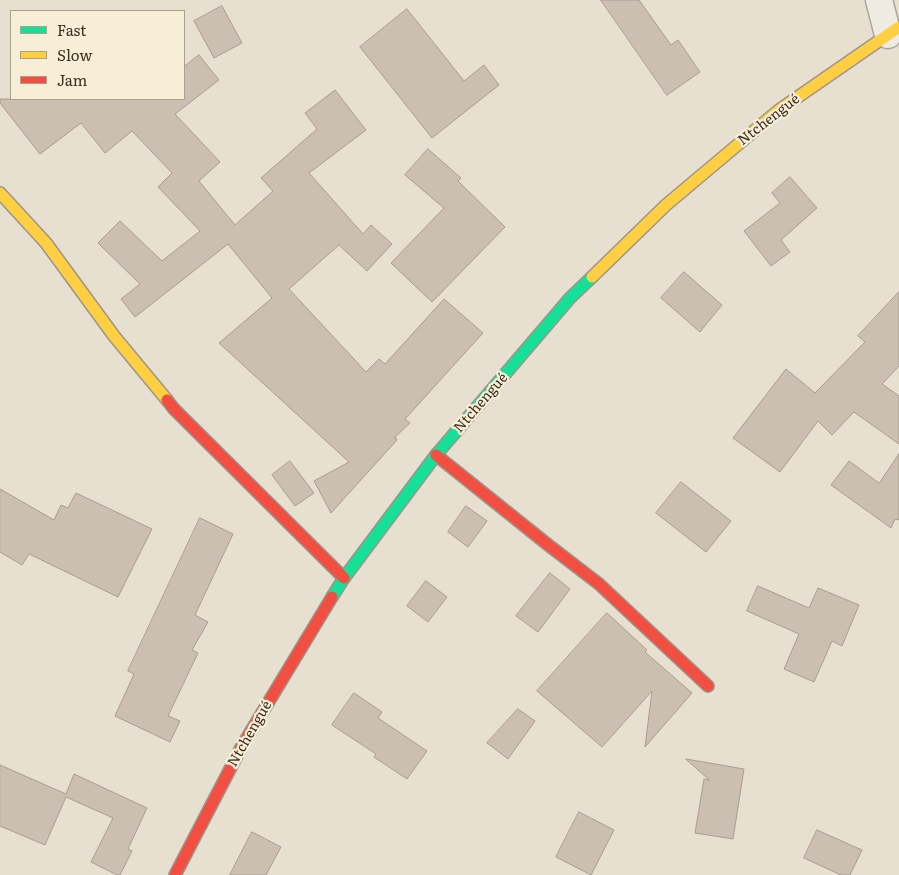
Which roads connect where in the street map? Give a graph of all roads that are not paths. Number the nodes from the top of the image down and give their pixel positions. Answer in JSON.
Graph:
{"nodes":[{"id":1,"x":879,"y":0,"type":"edge"},
{"id":2,"x":894,"y":31,"type":"edge"},
{"id":3,"x":0,"y":193,"type":"edge"},
{"id":4,"x":436,"y":455,"type":"junction"},
{"id":5,"x":344,"y":578,"type":"junction"},
{"id":6,"x":708,"y":686,"type":"dead end"},
{"id":7,"x":175,"y":875,"type":"edge"}],
"edges":[{"from":1,"to":2,"type":"street"},
{"from":2,"to":4,"type":"main road","name":"Ntchengué"},
{"from":3,"to":5,"type":"main road"},
{"from":4,"to":5,"type":"main road","name":"Ntchengué"},
{"from":4,"to":6,"type":"main road"},
{"from":5,"to":7,"type":"main road","name":"Ntchengué"}]}
